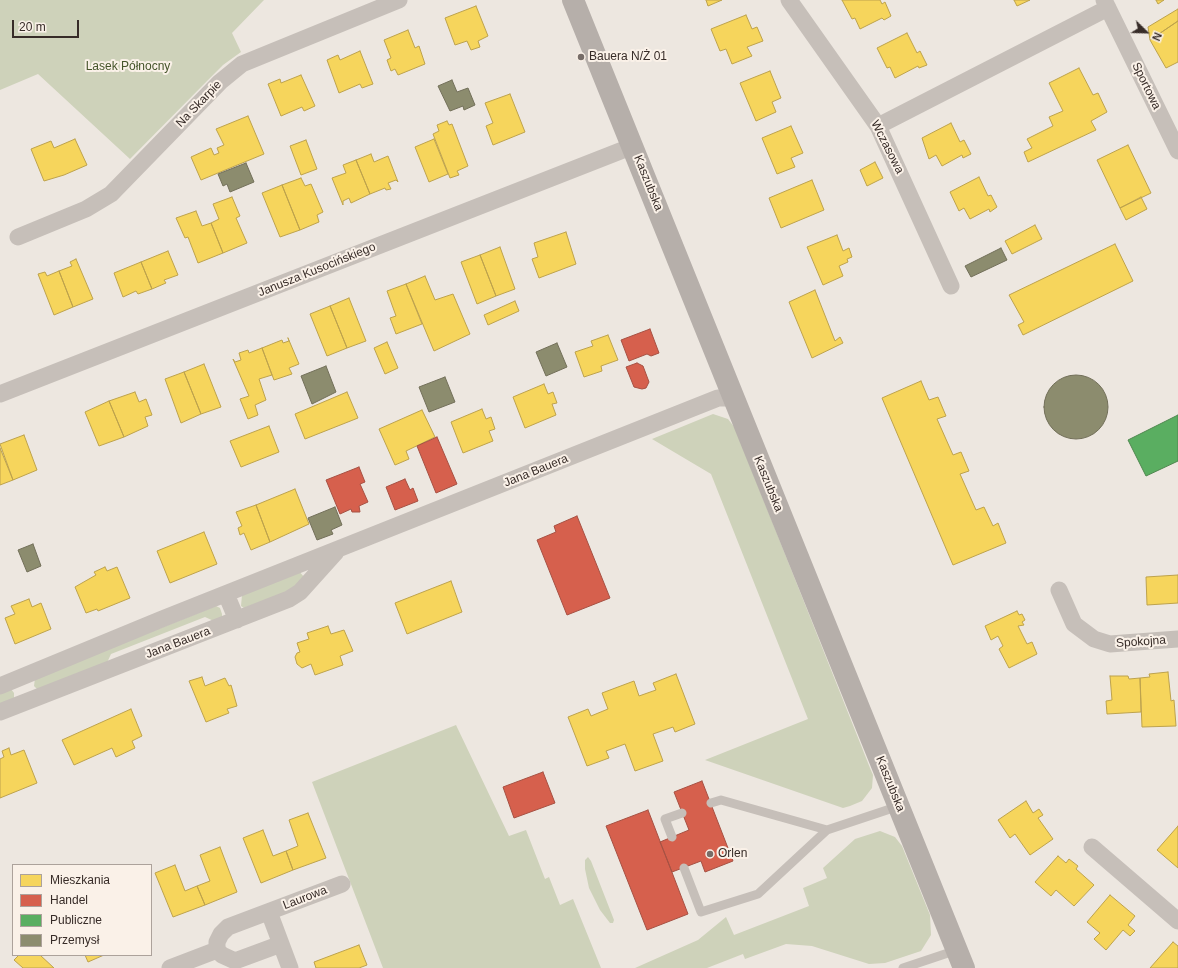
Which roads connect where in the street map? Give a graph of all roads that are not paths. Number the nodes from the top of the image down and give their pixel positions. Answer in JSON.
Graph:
{"nodes":[{"id":1,"x":399,"y":0,"type":"edge"},
{"id":2,"x":573,"y":0,"type":"edge"},
{"id":3,"x":789,"y":0,"type":"edge"},
{"id":4,"x":1106,"y":4,"type":"edge"},
{"id":5,"x":878,"y":126,"type":"junction"},
{"id":6,"x":634,"y":146,"type":"junction"},
{"id":7,"x":1178,"y":151,"type":"edge"},
{"id":8,"x":18,"y":237,"type":"dead end"},
{"id":9,"x":951,"y":286,"type":"dead end"},
{"id":10,"x":0,"y":394,"type":"edge"},
{"id":11,"x":734,"y":398,"type":"junction"},
{"id":12,"x":338,"y":549,"type":"junction"},
{"id":13,"x":1058,"y":590,"type":"dead end"},
{"id":14,"x":226,"y":594,"type":"junction"},
{"id":15,"x":237,"y":620,"type":"junction"},
{"id":16,"x":1178,"y":639,"type":"edge"},
{"id":17,"x":20,"y":677,"type":"junction"},
{"id":18,"x":0,"y":686,"type":"edge"},
{"id":19,"x":29,"y":701,"type":"junction"},
{"id":20,"x":0,"y":712,"type":"edge"},
{"id":21,"x":711,"y":803,"type":"dead end"},
{"id":22,"x":898,"y":806,"type":"junction"},
{"id":23,"x":682,"y":813,"type":"dead end"},
{"id":24,"x":827,"y":830,"type":"junction"},
{"id":25,"x":672,"y":837,"type":"dead end"},
{"id":26,"x":1092,"y":847,"type":"dead end"},
{"id":27,"x":684,"y":868,"type":"dead end"},
{"id":28,"x":342,"y":884,"type":"dead end"},
{"id":29,"x":269,"y":912,"type":"junction"},
{"id":30,"x":1178,"y":921,"type":"edge"},
{"id":31,"x":281,"y":944,"type":"junction"},
{"id":32,"x":217,"y":950,"type":"junction"},
{"id":33,"x":960,"y":959,"type":"edge"},
{"id":34,"x":170,"y":968,"type":"edge"},
{"id":35,"x":290,"y":968,"type":"edge"},
{"id":36,"x":903,"y":968,"type":"edge"}],
"edges":[{"from":1,"to":8,"type":"street","name":"Na Skarpie"},
{"from":2,"to":6,"type":"main road","name":"Kaszubska"},
{"from":3,"to":5,"type":"street","name":"Wczasowa"},
{"from":4,"to":5,"type":"street"},
{"from":4,"to":7,"type":"street","name":"Sportowa"},
{"from":5,"to":9,"type":"street","name":"Wczasowa"},
{"from":6,"to":10,"type":"street","name":"Janusza Kusocińskiego"},
{"from":6,"to":11,"type":"main road","name":"Kaszubska"},
{"from":11,"to":12,"type":"street","name":"Jana Bauera"},
{"from":11,"to":22,"type":"main road","name":"Kaszubska"},
{"from":12,"to":14,"type":"street","name":"Jana Bauera"},
{"from":12,"to":15,"type":"street","name":"Jana Bauera"},
{"from":13,"to":16,"type":"street","name":"Spokojna"},
{"from":14,"to":15,"type":"street"},
{"from":14,"to":17,"type":"street","name":"Jana Bauera"},
{"from":15,"to":19,"type":"street","name":"Jana Bauera"},
{"from":17,"to":18,"type":"street","name":"Jana Bauera"},
{"from":17,"to":19,"type":"street"},
{"from":19,"to":20,"type":"street","name":"Jana Bauera"},
{"from":21,"to":24,"type":"lane"},
{"from":22,"to":24,"type":"lane"},
{"from":22,"to":33,"type":"main road","name":"Kaszubska"},
{"from":23,"to":25,"type":"lane"},
{"from":24,"to":27,"type":"lane"},
{"from":26,"to":30,"type":"street"},
{"from":28,"to":29,"type":"street","name":"Laurowa"},
{"from":29,"to":31,"type":"street","name":"Laurowa"},
{"from":29,"to":32,"type":"street","name":"Laurowa"},
{"from":31,"to":32,"type":"street"},
{"from":31,"to":35,"type":"street","name":"Laurowa"},
{"from":32,"to":34,"type":"street"},
{"from":33,"to":36,"type":"lane"}]}
